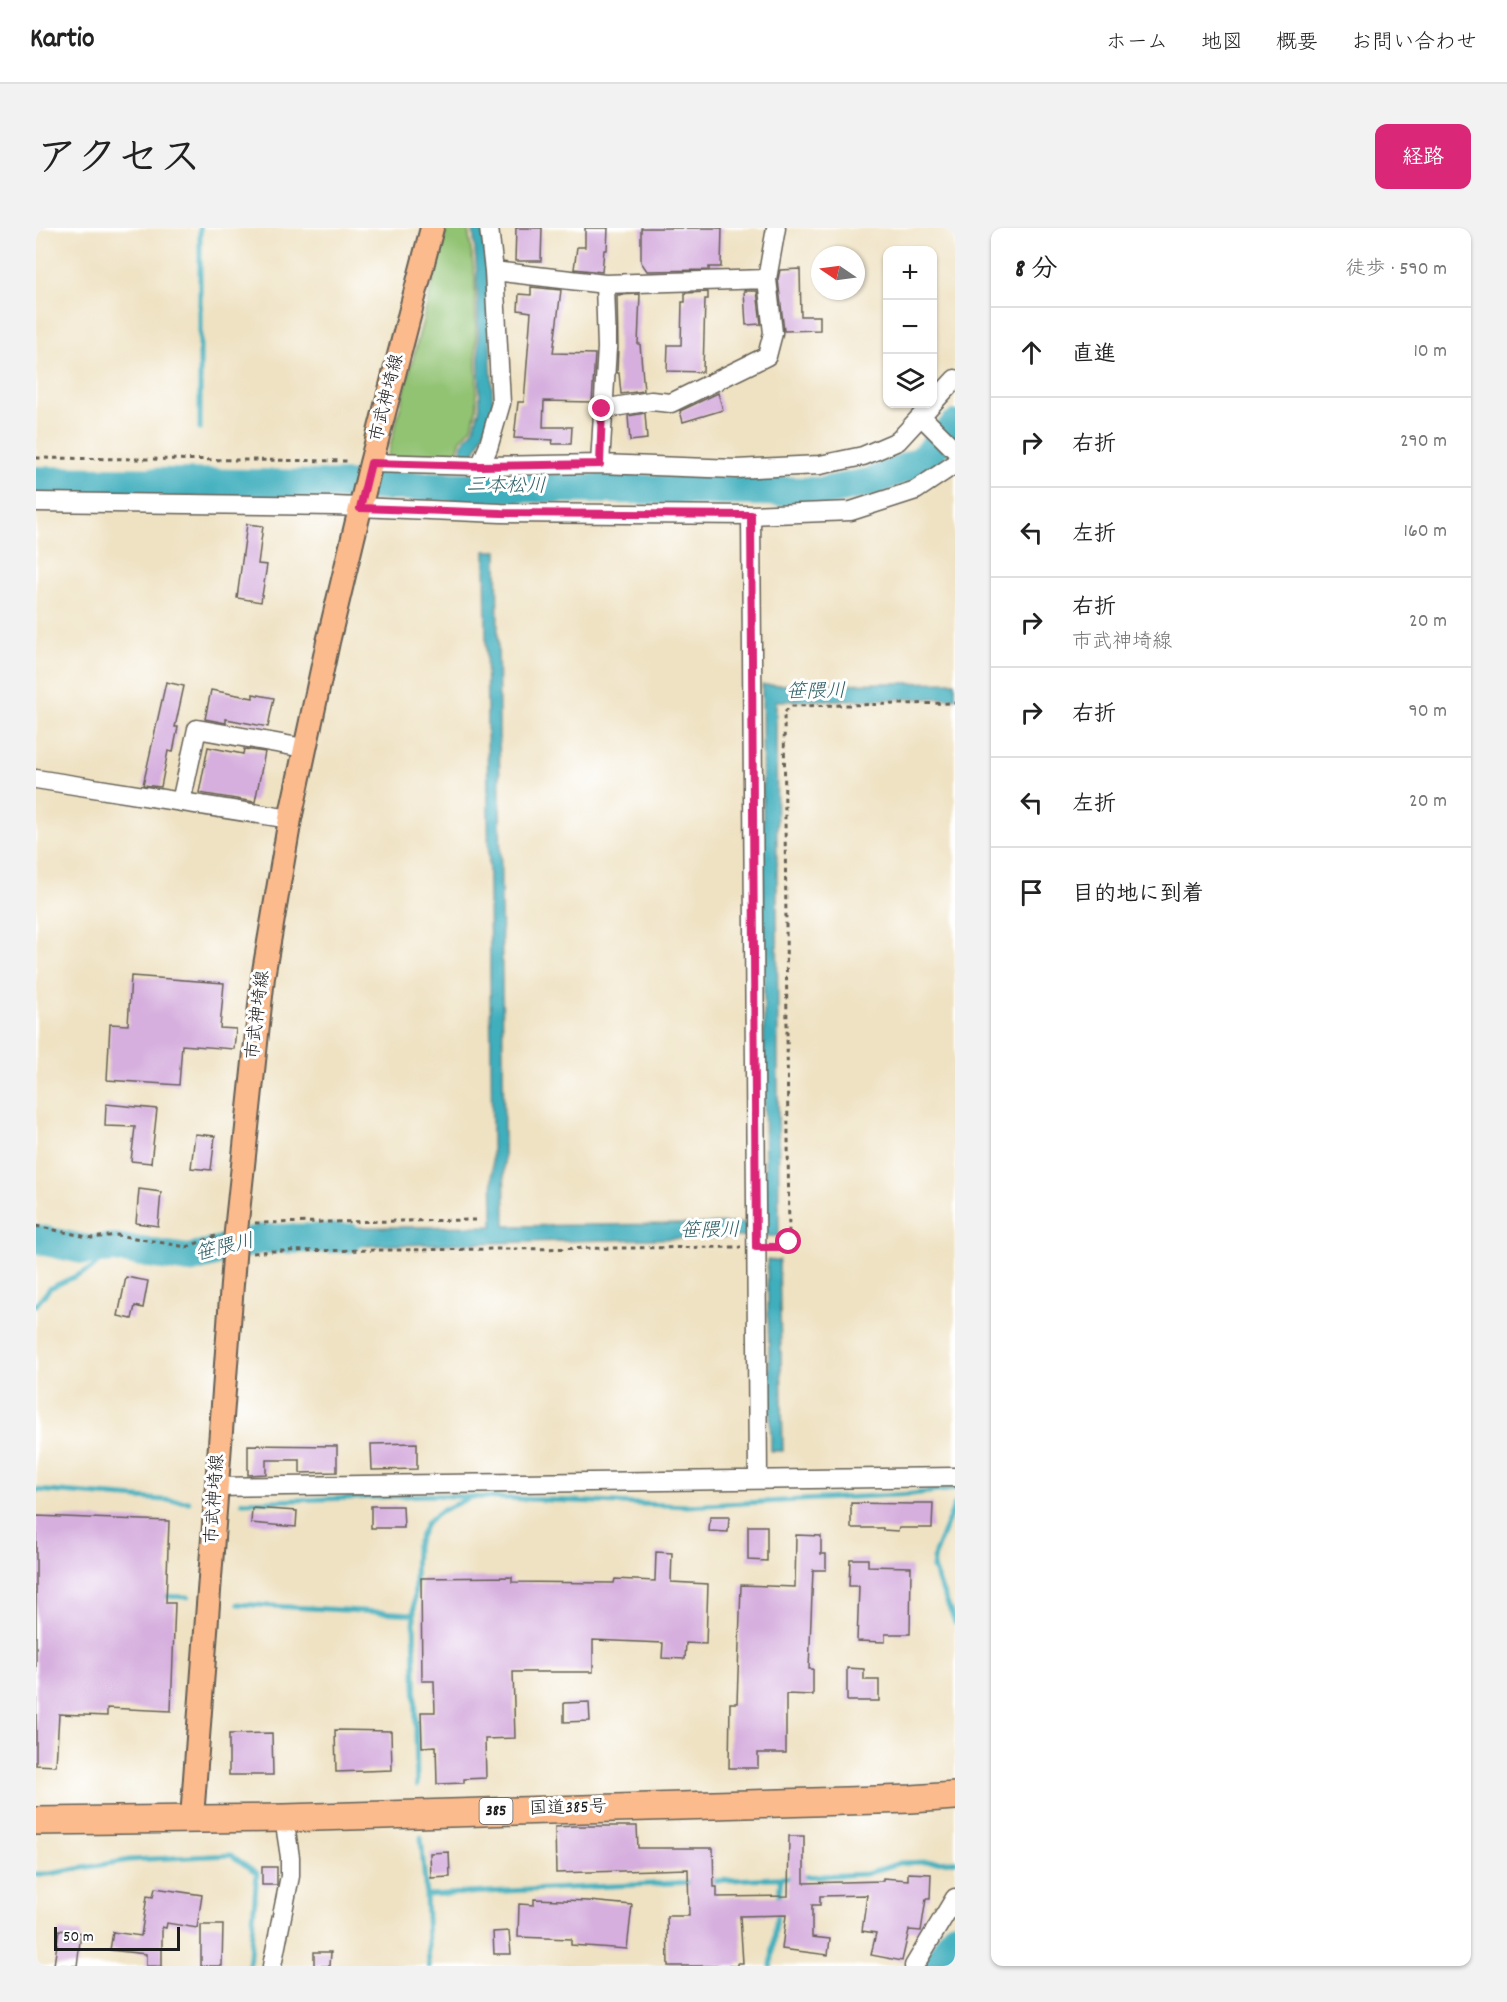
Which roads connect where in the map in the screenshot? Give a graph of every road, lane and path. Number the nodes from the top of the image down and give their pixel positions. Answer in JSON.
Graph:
{"nodes":[{"id":1,"x":432,"y":228,"type":"edge"},
{"id":2,"x":489,"y":228,"type":"edge"},
{"id":3,"x":776,"y":228,"type":"edge"},
{"id":4,"x":494,"y":271,"type":"junction"},
{"id":5,"x":766,"y":279,"type":"junction"},
{"id":6,"x":605,"y":284,"type":"junction"},
{"id":7,"x":955,"y":379,"type":"edge"},
{"id":8,"x":602,"y":409,"type":"junction"},
{"id":9,"x":922,"y":417,"type":"junction"},
{"id":10,"x":954,"y":454,"type":"edge"},
{"id":11,"x":36,"y":458,"type":"edge"},
{"id":12,"x":371,"y":463,"type":"junction"},
{"id":13,"x":600,"y":464,"type":"junction"},
{"id":14,"x":480,"y":466,"type":"junction"},
{"id":15,"x":36,"y":502,"type":"edge"},
{"id":16,"x":360,"y":508,"type":"junction"},
{"id":17,"x":751,"y":515,"type":"junction"},
{"id":18,"x":955,"y":703,"type":"edge"},
{"id":19,"x":304,"y":748,"type":"junction"},
{"id":20,"x":36,"y":779,"type":"edge"},
{"id":21,"x":181,"y":802,"type":"junction"},
{"id":22,"x":290,"y":819,"type":"junction"},
{"id":23,"x":756,"y":1247,"type":"junction"},
{"id":24,"x":234,"y":1257,"type":"junction"},
{"id":25,"x":955,"y":1477,"type":"edge"},
{"id":26,"x":758,"y":1479,"type":"junction"},
{"id":27,"x":216,"y":1487,"type":"junction"},
{"id":28,"x":955,"y":1796,"type":"edge"},
{"id":29,"x":192,"y":1818,"type":"junction"},
{"id":30,"x":284,"y":1818,"type":"junction"},
{"id":31,"x":36,"y":1821,"type":"edge"},
{"id":32,"x":955,"y":1898,"type":"edge"},
{"id":33,"x":950,"y":1917,"type":"edge"},
{"id":34,"x":272,"y":1966,"type":"edge"},
{"id":35,"x":914,"y":1966,"type":"edge"}],
"edges":[{"from":1,"to":12,"type":"main road","name":"市武神埼線"},
{"from":2,"to":4,"type":"street"},
{"from":3,"to":5,"type":"street"},
{"from":4,"to":6,"type":"street"},
{"from":4,"to":14,"type":"street"},
{"from":5,"to":6,"type":"street"},
{"from":5,"to":8,"type":"street"},
{"from":6,"to":8,"type":"street"},
{"from":7,"to":9,"type":"street"},
{"from":8,"to":13,"type":"street"},
{"from":9,"to":10,"type":"street"},
{"from":9,"to":13,"type":"street"},
{"from":10,"to":17,"type":"street"},
{"from":11,"to":12,"type":"path"},
{"from":12,"to":14,"type":"street"},
{"from":12,"to":16,"type":"main road","name":"市武神埼線"},
{"from":13,"to":14,"type":"street"},
{"from":15,"to":16,"type":"street"},
{"from":16,"to":17,"type":"street"},
{"from":16,"to":19,"type":"main road","name":"市武神埼線"},
{"from":17,"to":23,"type":"street"},
{"from":18,"to":23,"type":"path"},
{"from":19,"to":21,"type":"street"},
{"from":19,"to":22,"type":"main road","name":"市武神埼線"},
{"from":20,"to":21,"type":"street"},
{"from":21,"to":22,"type":"street"},
{"from":22,"to":24,"type":"main road","name":"市武神埼線"},
{"from":23,"to":24,"type":"path"},
{"from":23,"to":26,"type":"street"},
{"from":24,"to":27,"type":"main road","name":"市武神埼線"},
{"from":25,"to":26,"type":"street"},
{"from":26,"to":27,"type":"street"},
{"from":27,"to":29,"type":"main road","name":"市武神埼線"},
{"from":28,"to":30,"type":"highway","name":"国道385号","number":"385"},
{"from":29,"to":30,"type":"highway","name":"国道385号","number":"385"},
{"from":29,"to":31,"type":"highway","name":"国道385号","number":"385"},
{"from":30,"to":34,"type":"street"},
{"from":32,"to":33,"type":"street"},
{"from":33,"to":35,"type":"street"}]}
